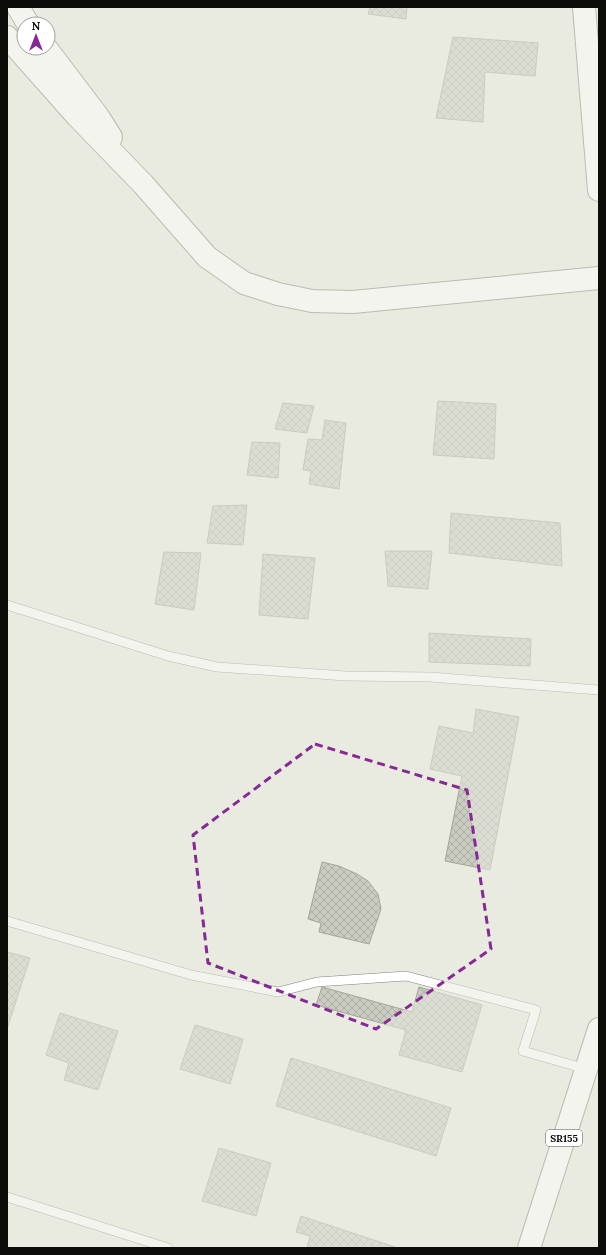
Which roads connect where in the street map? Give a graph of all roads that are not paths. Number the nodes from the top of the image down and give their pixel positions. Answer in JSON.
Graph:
{"nodes":[{"id":1,"x":18,"y":7,"type":"edge"},
{"id":2,"x":584,"y":7,"type":"edge"},
{"id":3,"x":23,"y":16,"type":"edge"},
{"id":4,"x":7,"y":37,"type":"edge"},
{"id":5,"x":52,"y":56,"type":"edge"},
{"id":6,"x":143,"y":184,"type":"junction"},
{"id":7,"x":599,"y":190,"type":"edge"},
{"id":8,"x":599,"y":278,"type":"edge"},
{"id":9,"x":7,"y":605,"type":"edge"},
{"id":10,"x":599,"y":690,"type":"edge"},
{"id":11,"x":7,"y":921,"type":"edge"},
{"id":12,"x":599,"y":1029,"type":"edge"},
{"id":13,"x":586,"y":1069,"type":"junction"},
{"id":14,"x":7,"y":1196,"type":"edge"},
{"id":15,"x":168,"y":1248,"type":"edge"},
{"id":16,"x":529,"y":1248,"type":"edge"}],
"edges":[{"from":1,"to":3,"type":"main road"},
{"from":2,"to":7,"type":"main road"},
{"from":4,"to":6,"type":"main road"},
{"from":5,"to":6,"type":"main road"},
{"from":6,"to":8,"type":"main road"},
{"from":9,"to":10,"type":"lane"},
{"from":11,"to":13,"type":"lane"},
{"from":12,"to":13,"type":"main road","number":"SR155"},
{"from":13,"to":16,"type":"main road","number":"SR155"},
{"from":14,"to":15,"type":"lane"}]}
